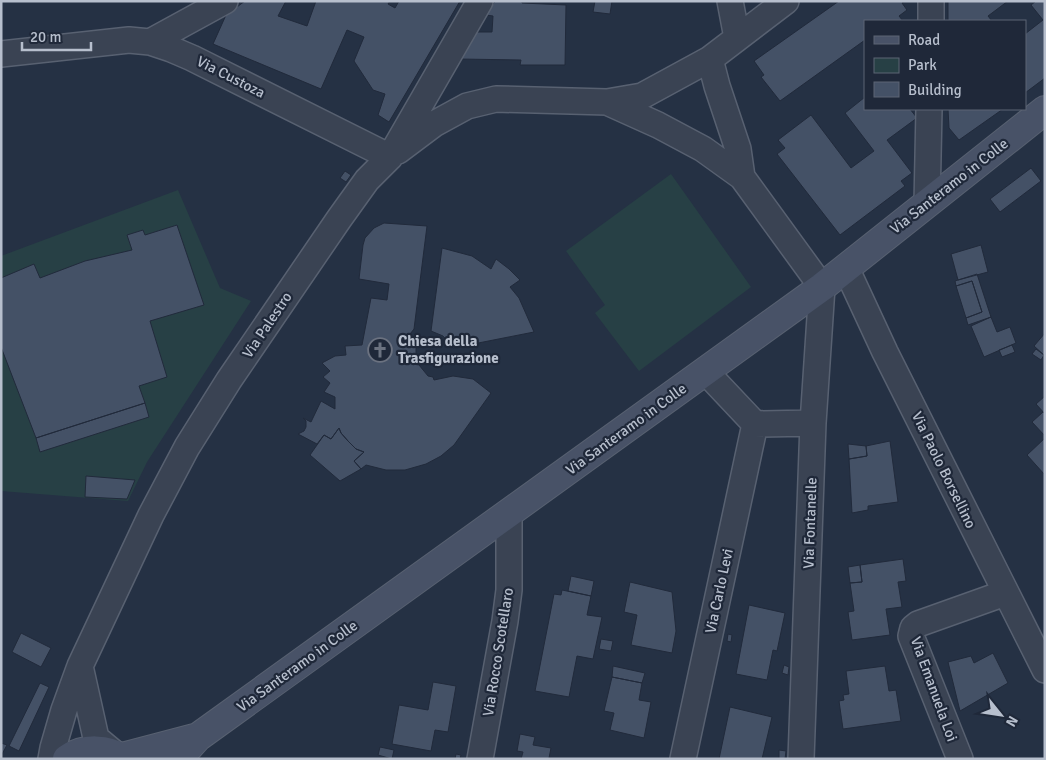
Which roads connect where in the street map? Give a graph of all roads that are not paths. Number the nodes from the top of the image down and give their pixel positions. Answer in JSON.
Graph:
{"nodes":[{"id":1,"x":225,"y":1,"type":"edge"},
{"id":2,"x":480,"y":1,"type":"edge"},
{"id":3,"x":730,"y":1,"type":"edge"},
{"id":4,"x":786,"y":1,"type":"edge"},
{"id":5,"x":932,"y":1,"type":"edge"},
{"id":6,"x":931,"y":20,"type":"edge"},
{"id":7,"x":737,"y":38,"type":"junction"},
{"id":8,"x":150,"y":42,"type":"junction"},
{"id":9,"x":1,"y":54,"type":"edge"},
{"id":10,"x":710,"y":59,"type":"junction"},
{"id":11,"x":607,"y":102,"type":"junction"},
{"id":12,"x":929,"y":110,"type":"edge"},
{"id":13,"x":1045,"y":110,"type":"edge"},
{"id":14,"x":390,"y":157,"type":"junction"},
{"id":15,"x":742,"y":177,"type":"junction"},
{"id":16,"x":927,"y":204,"type":"junction"},
{"id":17,"x":846,"y":268,"type":"junction"},
{"id":18,"x":822,"y":287,"type":"junction"},
{"id":19,"x":705,"y":371,"type":"junction"},
{"id":20,"x":813,"y":423,"type":"junction"},
{"id":21,"x":755,"y":424,"type":"junction"},
{"id":22,"x":509,"y":514,"type":"junction"},
{"id":23,"x":1005,"y":593,"type":"junction"},
{"id":24,"x":80,"y":666,"type":"junction"},
{"id":25,"x":1045,"y":670,"type":"edge"},
{"id":26,"x":198,"y":737,"type":"junction"},
{"id":27,"x":120,"y":757,"type":"edge"},
{"id":28,"x":51,"y":759,"type":"edge"},
{"id":29,"x":67,"y":759,"type":"edge"},
{"id":30,"x":178,"y":759,"type":"edge"},
{"id":31,"x":480,"y":759,"type":"edge"},
{"id":32,"x":684,"y":759,"type":"edge"},
{"id":33,"x":801,"y":759,"type":"edge"},
{"id":34,"x":960,"y":759,"type":"edge"}],
"edges":[{"from":1,"to":8,"type":"street"},
{"from":2,"to":14,"type":"street","name":"Via Palestro"},
{"from":3,"to":7,"type":"street"},
{"from":4,"to":7,"type":"street"},
{"from":5,"to":6,"type":"street"},
{"from":7,"to":10,"type":"street"},
{"from":8,"to":9,"type":"street","name":"Via Custoza"},
{"from":8,"to":14,"type":"street","name":"Via Custoza"},
{"from":10,"to":11,"type":"street"},
{"from":10,"to":15,"type":"street"},
{"from":11,"to":14,"type":"street"},
{"from":11,"to":15,"type":"street"},
{"from":12,"to":16,"type":"street"},
{"from":13,"to":16,"type":"main road","name":"Via Santeramo in Colle"},
{"from":14,"to":24,"type":"street","name":"Via Palestro"},
{"from":15,"to":18,"type":"street"},
{"from":16,"to":17,"type":"main road","name":"Via Santeramo in Colle"},
{"from":17,"to":18,"type":"main road","name":"Via Santeramo in Colle"},
{"from":17,"to":23,"type":"street","name":"Via Paolo Borsellino"},
{"from":18,"to":19,"type":"main road","name":"Via Santeramo in Colle"},
{"from":18,"to":20,"type":"street","name":"Via Fontanelle"},
{"from":19,"to":21,"type":"street"},
{"from":19,"to":22,"type":"main road","name":"Via Santeramo in Colle"},
{"from":20,"to":21,"type":"street"},
{"from":20,"to":33,"type":"street","name":"Via Fontanelle"},
{"from":21,"to":32,"type":"street","name":"Via Carlo Levi"},
{"from":22,"to":26,"type":"main road","name":"Via Santeramo in Colle"},
{"from":22,"to":31,"type":"street","name":"Via Rocco Scotellaro"},
{"from":23,"to":25,"type":"street","name":"Via Paolo Borsellino"},
{"from":23,"to":34,"type":"street","name":"Via Emanuela Loi"},
{"from":24,"to":27,"type":"street"},
{"from":24,"to":28,"type":"street","name":"Via Palestro"},
{"from":26,"to":27,"type":"main road"},
{"from":26,"to":30,"type":"main road"},
{"from":27,"to":29,"type":"main road"}]}
